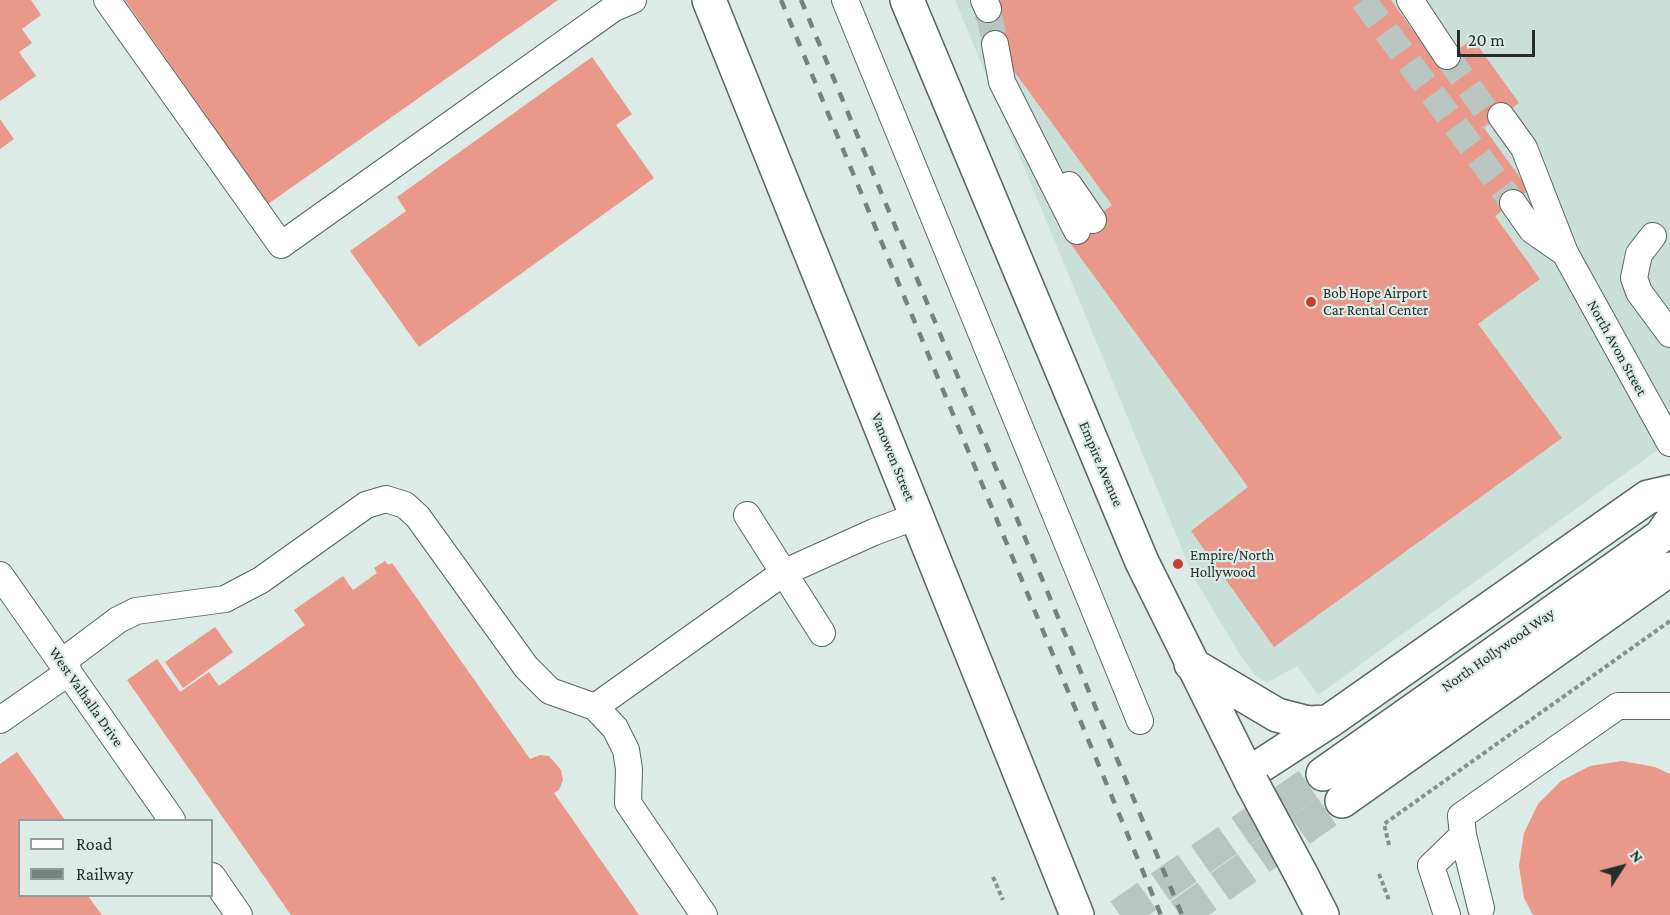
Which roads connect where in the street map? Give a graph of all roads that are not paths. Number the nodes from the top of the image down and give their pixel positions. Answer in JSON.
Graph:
{"nodes":[{"id":1,"x":107,"y":0,"type":"edge"},
{"id":2,"x":633,"y":0,"type":"edge"},
{"id":3,"x":709,"y":0,"type":"edge"},
{"id":4,"x":845,"y":0,"type":"edge"},
{"id":5,"x":907,"y":0,"type":"edge"},
{"id":6,"x":1410,"y":0,"type":"edge"},
{"id":7,"x":1428,"y":0,"type":"edge"},
{"id":8,"x":994,"y":44,"type":"tunnel mouth"},
{"id":9,"x":1497,"y":119,"type":"tunnel mouth"},
{"id":10,"x":1512,"y":203,"type":"tunnel mouth"},
{"id":11,"x":1085,"y":226,"type":"dead end"},
{"id":12,"x":1653,"y":236,"type":"dead end"},
{"id":13,"x":1565,"y":253,"type":"junction"},
{"id":14,"x":1670,"y":334,"type":"edge"},
{"id":15,"x":1670,"y":443,"type":"edge"},
{"id":16,"x":1670,"y":492,"type":"edge"},
{"id":17,"x":747,"y":515,"type":"dead end"},
{"id":18,"x":917,"y":516,"type":"junction"},
{"id":19,"x":1670,"y":523,"type":"edge"},
{"id":20,"x":1670,"y":569,"type":"edge"},
{"id":21,"x":783,"y":573,"type":"junction"},
{"id":22,"x":0,"y":575,"type":"edge"},
{"id":23,"x":822,"y":633,"type":"dead end"},
{"id":24,"x":1191,"y":664,"type":"junction"},
{"id":25,"x":65,"y":667,"type":"junction"},
{"id":26,"x":1670,"y":706,"type":"edge"},
{"id":27,"x":596,"y":707,"type":"junction"},
{"id":28,"x":0,"y":720,"type":"edge"},
{"id":29,"x":1140,"y":721,"type":"dead end"},
{"id":30,"x":1328,"y":722,"type":"junction"},
{"id":31,"x":1323,"y":774,"type":"tunnel mouth"},
{"id":32,"x":1250,"y":778,"type":"junction"},
{"id":33,"x":1342,"y":801,"type":"tunnel mouth"},
{"id":34,"x":171,"y":819,"type":"edge"},
{"id":35,"x":1463,"y":835,"type":"junction"},
{"id":36,"x":213,"y":877,"type":"edge"},
{"id":37,"x":1068,"y":909,"type":"edge"},
{"id":38,"x":1476,"y":913,"type":"edge"},
{"id":39,"x":239,"y":915,"type":"edge"},
{"id":40,"x":705,"y":915,"type":"edge"},
{"id":41,"x":1322,"y":915,"type":"edge"},
{"id":42,"x":1447,"y":915,"type":"edge"}],
"edges":[{"from":1,"to":2,"type":"street"},
{"from":3,"to":18,"type":"main road","name":"Vanowen Street"},
{"from":4,"to":29,"type":"street"},
{"from":5,"to":24,"type":"main road","name":"Empire Avenue"},
{"from":6,"to":7,"type":"street"},
{"from":8,"to":11,"type":"street"},
{"from":9,"to":13,"type":"street","name":"North Avon Street"},
{"from":10,"to":13,"type":"street"},
{"from":12,"to":14,"type":"street"},
{"from":13,"to":15,"type":"street","name":"North Avon Street"},
{"from":16,"to":30,"type":"main road"},
{"from":17,"to":21,"type":"street"},
{"from":18,"to":21,"type":"street"},
{"from":18,"to":37,"type":"main road","name":"Vanowen Street"},
{"from":19,"to":31,"type":"main road","name":"North Hollywood Way"},
{"from":20,"to":33,"type":"main road"},
{"from":21,"to":23,"type":"street"},
{"from":21,"to":27,"type":"street"},
{"from":22,"to":25,"type":"street","name":"West Valhalla Drive"},
{"from":24,"to":30,"type":"main road"},
{"from":24,"to":32,"type":"main road","name":"Empire Avenue"},
{"from":25,"to":27,"type":"street"},
{"from":25,"to":28,"type":"street"},
{"from":25,"to":34,"type":"street","name":"West Valhalla Drive"},
{"from":26,"to":35,"type":"street"},
{"from":27,"to":40,"type":"street"},
{"from":30,"to":32,"type":"main road"},
{"from":32,"to":41,"type":"main road","name":"Empire Avenue","bridge":true},
{"from":35,"to":38,"type":"street"},
{"from":35,"to":42,"type":"street"},
{"from":36,"to":39,"type":"street"}]}
